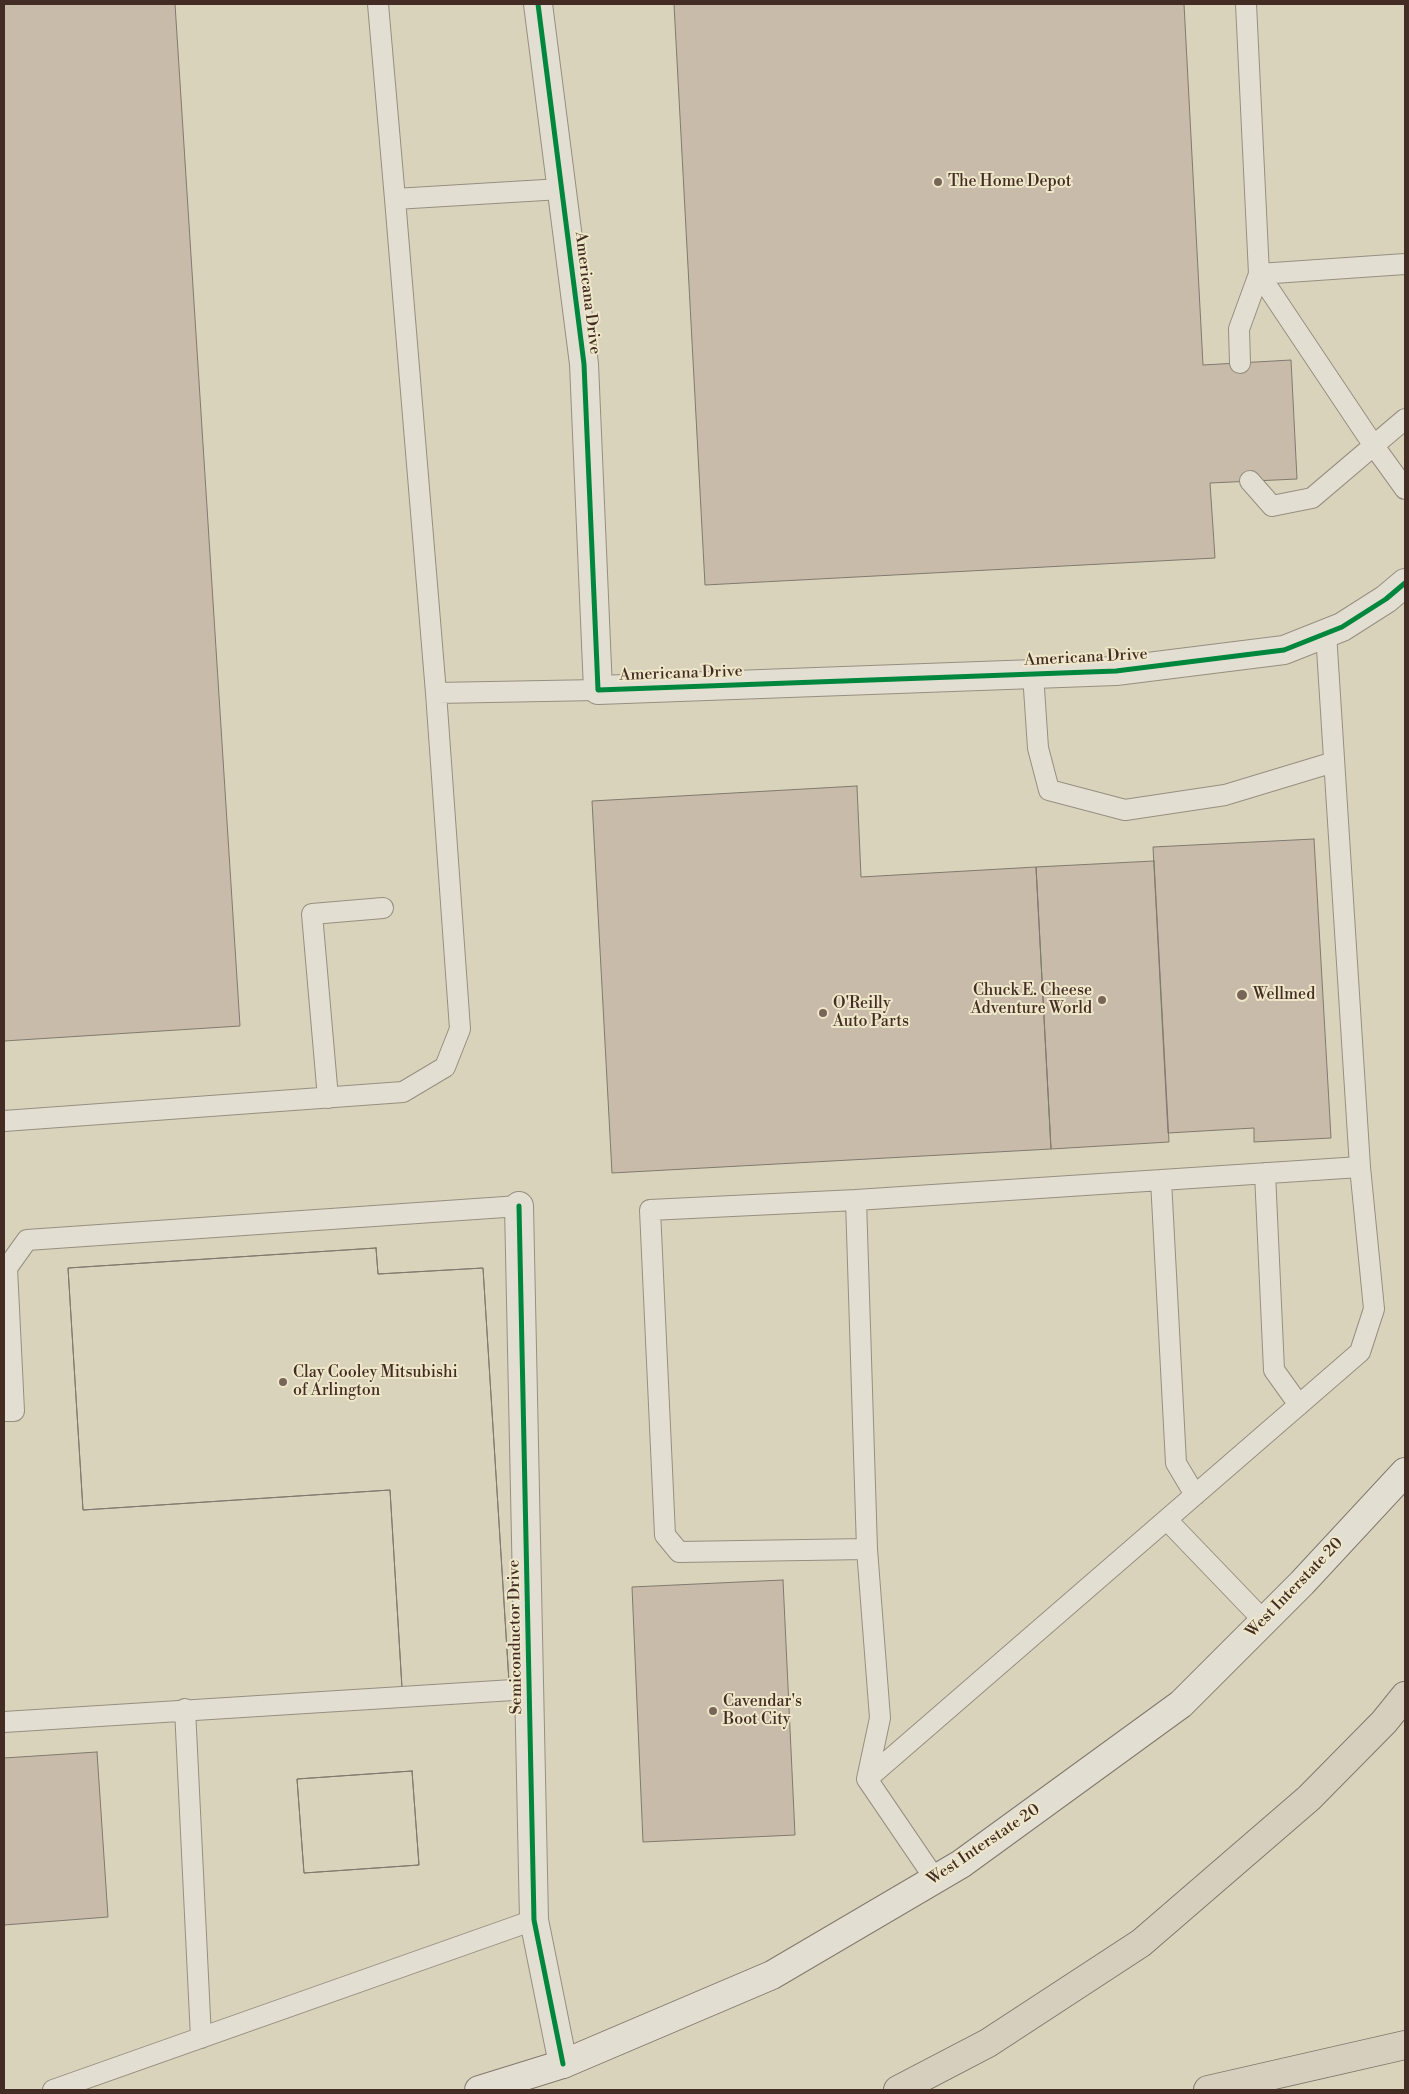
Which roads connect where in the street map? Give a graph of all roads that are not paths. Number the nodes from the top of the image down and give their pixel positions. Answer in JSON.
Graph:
{"nodes":[{"id":1,"x":378,"y":4,"type":"edge"},
{"id":2,"x":538,"y":4,"type":"edge"},
{"id":3,"x":1246,"y":4,"type":"edge"},
{"id":4,"x":561,"y":189,"type":"junction"},
{"id":5,"x":395,"y":199,"type":"junction"},
{"id":6,"x":1405,"y":264,"type":"edge"},
{"id":7,"x":1259,"y":274,"type":"junction"},
{"id":8,"x":1240,"y":363,"type":"dead end"},
{"id":9,"x":1405,"y":419,"type":"edge"},
{"id":10,"x":1374,"y":446,"type":"junction"},
{"id":11,"x":1250,"y":481,"type":"dead end"},
{"id":12,"x":1405,"y":489,"type":"edge"},
{"id":13,"x":1405,"y":583,"type":"edge"},
{"id":14,"x":1326,"y":633,"type":"junction"},
{"id":15,"x":1033,"y":674,"type":"junction"},
{"id":16,"x":598,"y":690,"type":"junction"},
{"id":17,"x":436,"y":693,"type":"junction"},
{"id":18,"x":1334,"y":762,"type":"junction"},
{"id":19,"x":383,"y":908,"type":"dead end"},
{"id":20,"x":328,"y":1098,"type":"junction"},
{"id":21,"x":4,"y":1122,"type":"edge"},
{"id":22,"x":1360,"y":1167,"type":"junction"},
{"id":23,"x":1265,"y":1173,"type":"junction"},
{"id":24,"x":1161,"y":1180,"type":"junction"},
{"id":25,"x":856,"y":1200,"type":"junction"},
{"id":26,"x":519,"y":1206,"type":"joint"},
{"id":27,"x":1299,"y":1405,"type":"junction"},
{"id":28,"x":4,"y":1411,"type":"edge"},
{"id":29,"x":1405,"y":1472,"type":"edge"},
{"id":30,"x":1195,"y":1495,"type":"junction"},
{"id":31,"x":1167,"y":1520,"type":"junction"},
{"id":32,"x":867,"y":1549,"type":"junction"},
{"id":33,"x":1264,"y":1620,"type":"junction"},
{"id":34,"x":529,"y":1689,"type":"junction"},
{"id":35,"x":1405,"y":1696,"type":"edge"},
{"id":36,"x":185,"y":1709,"type":"junction"},
{"id":37,"x":4,"y":1722,"type":"edge"},
{"id":38,"x":867,"y":1779,"type":"junction"},
{"id":39,"x":935,"y":1879,"type":"junction"},
{"id":40,"x":534,"y":1920,"type":"junction"},
{"id":41,"x":201,"y":2038,"type":"junction"},
{"id":42,"x":1405,"y":2044,"type":"edge"},
{"id":43,"x":563,"y":2064,"type":"junction"},
{"id":44,"x":53,"y":2090,"type":"edge"},
{"id":45,"x":479,"y":2090,"type":"edge"},
{"id":46,"x":898,"y":2090,"type":"edge"},
{"id":47,"x":1208,"y":2090,"type":"edge"}],
"edges":[{"from":1,"to":5,"type":"lane"},
{"from":2,"to":4,"type":"street","name":"Americana Drive"},
{"from":3,"to":7,"type":"lane"},
{"from":4,"to":5,"type":"lane"},
{"from":4,"to":16,"type":"street","name":"Americana Drive"},
{"from":5,"to":17,"type":"lane"},
{"from":6,"to":7,"type":"lane"},
{"from":7,"to":8,"type":"lane"},
{"from":7,"to":10,"type":"lane"},
{"from":9,"to":10,"type":"lane"},
{"from":10,"to":11,"type":"lane"},
{"from":10,"to":12,"type":"lane"},
{"from":13,"to":14,"type":"street","name":"Americana Drive"},
{"from":14,"to":15,"type":"street","name":"Americana Drive"},
{"from":14,"to":18,"type":"lane"},
{"from":15,"to":16,"type":"street","name":"Americana Drive"},
{"from":15,"to":18,"type":"lane"},
{"from":16,"to":17,"type":"lane"},
{"from":17,"to":20,"type":"lane"},
{"from":18,"to":22,"type":"lane"},
{"from":19,"to":20,"type":"lane"},
{"from":20,"to":21,"type":"lane"},
{"from":22,"to":23,"type":"lane"},
{"from":22,"to":27,"type":"lane"},
{"from":23,"to":24,"type":"lane"},
{"from":23,"to":27,"type":"lane"},
{"from":24,"to":25,"type":"lane"},
{"from":24,"to":30,"type":"lane"},
{"from":25,"to":32,"type":"lane"},
{"from":25,"to":32,"type":"lane"},
{"from":26,"to":28,"type":"lane"},
{"from":26,"to":34,"type":"street","name":"Semiconductor Drive"},
{"from":27,"to":30,"type":"lane"},
{"from":29,"to":33,"type":"street","name":"West Interstate 20"},
{"from":30,"to":31,"type":"lane"},
{"from":31,"to":33,"type":"lane"},
{"from":31,"to":38,"type":"lane"},
{"from":32,"to":38,"type":"lane"},
{"from":33,"to":39,"type":"street","name":"West Interstate 20"},
{"from":34,"to":36,"type":"lane"},
{"from":34,"to":40,"type":"street","name":"Semiconductor Drive"},
{"from":35,"to":46,"type":"highway"},
{"from":36,"to":37,"type":"lane"},
{"from":36,"to":41,"type":"lane"},
{"from":38,"to":39,"type":"lane"},
{"from":39,"to":43,"type":"street","name":"West Interstate 20"},
{"from":40,"to":41,"type":"lane"},
{"from":40,"to":43,"type":"street","name":"Semiconductor Drive"},
{"from":41,"to":44,"type":"lane"},
{"from":42,"to":47,"type":"highway"},
{"from":43,"to":45,"type":"street","name":"West Interstate 20"}]}
